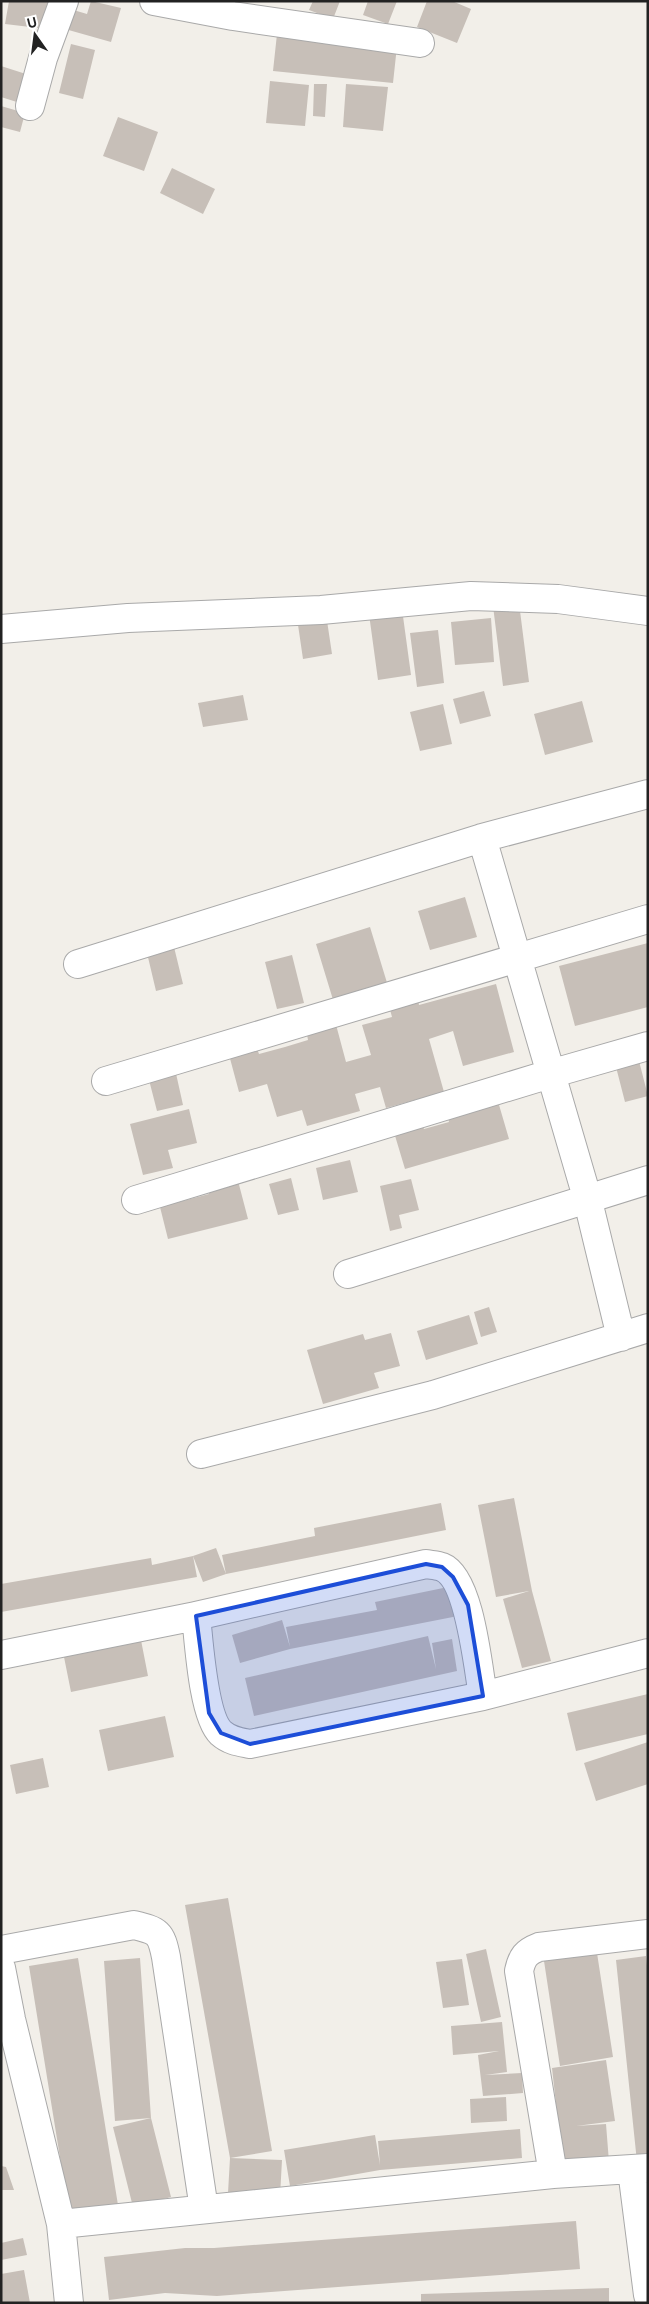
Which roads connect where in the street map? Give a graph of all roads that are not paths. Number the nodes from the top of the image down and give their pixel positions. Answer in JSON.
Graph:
{"nodes":[{"id":1,"x":64,"y":1,"type":"edge"},
{"id":2,"x":154,"y":1,"type":"edge"},
{"id":3,"x":420,"y":43,"type":"dead end"},
{"id":4,"x":30,"y":106,"type":"dead end"},
{"id":5,"x":648,"y":611,"type":"edge"},
{"id":6,"x":1,"y":629,"type":"edge"},
{"id":7,"x":648,"y":794,"type":"edge"},
{"id":8,"x":482,"y":838,"type":"junction"},
{"id":9,"x":648,"y":919,"type":"edge"},
{"id":10,"x":516,"y":958,"type":"junction"},
{"id":11,"x":78,"y":964,"type":"dead end"},
{"id":12,"x":648,"y":1046,"type":"edge"},
{"id":13,"x":550,"y":1074,"type":"junction"},
{"id":14,"x":106,"y":1081,"type":"dead end"},
{"id":15,"x":648,"y":1180,"type":"edge"},
{"id":16,"x":588,"y":1198,"type":"junction"},
{"id":17,"x":136,"y":1200,"type":"dead end"},
{"id":18,"x":348,"y":1274,"type":"dead end"},
{"id":19,"x":648,"y":1328,"type":"edge"},
{"id":20,"x":621,"y":1337,"type":"junction"},
{"id":21,"x":201,"y":1454,"type":"dead end"},
{"id":22,"x":196,"y":1616,"type":"junction"},
{"id":23,"x":648,"y":1653,"type":"edge"},
{"id":24,"x":1,"y":1655,"type":"edge"},
{"id":25,"x":483,"y":1696,"type":"junction"},
{"id":26,"x":648,"y":1934,"type":"edge"},
{"id":27,"x":1,"y":1950,"type":"edge"},
{"id":28,"x":1,"y":1968,"type":"edge"},
{"id":29,"x":6,"y":2021,"type":"edge"},
{"id":30,"x":640,"y":2169,"type":"edge"},
{"id":31,"x":553,"y":2174,"type":"junction"},
{"id":32,"x":204,"y":2210,"type":"junction"},
{"id":33,"x":61,"y":2224,"type":"junction"},
{"id":34,"x":648,"y":2296,"type":"edge"},
{"id":35,"x":69,"y":2303,"type":"edge"}],
"edges":[{"from":1,"to":4,"type":"street"},
{"from":2,"to":3,"type":"street"},
{"from":5,"to":6,"type":"street"},
{"from":7,"to":8,"type":"street"},
{"from":8,"to":10,"type":"street"},
{"from":8,"to":11,"type":"street"},
{"from":9,"to":10,"type":"street"},
{"from":10,"to":13,"type":"street"},
{"from":10,"to":14,"type":"street"},
{"from":12,"to":13,"type":"street"},
{"from":13,"to":16,"type":"street"},
{"from":13,"to":17,"type":"street"},
{"from":15,"to":16,"type":"street"},
{"from":16,"to":18,"type":"street"},
{"from":16,"to":20,"type":"street"},
{"from":19,"to":20,"type":"street"},
{"from":20,"to":21,"type":"street"},
{"from":22,"to":24,"type":"street"},
{"from":22,"to":25,"type":"street"},
{"from":22,"to":25,"type":"street"},
{"from":23,"to":25,"type":"street"},
{"from":26,"to":31,"type":"street"},
{"from":27,"to":32,"type":"street"},
{"from":28,"to":29,"type":"street"},
{"from":29,"to":33,"type":"street"},
{"from":30,"to":31,"type":"street"},
{"from":30,"to":34,"type":"street"},
{"from":31,"to":32,"type":"street"},
{"from":32,"to":33,"type":"street"},
{"from":33,"to":35,"type":"street"}]}
